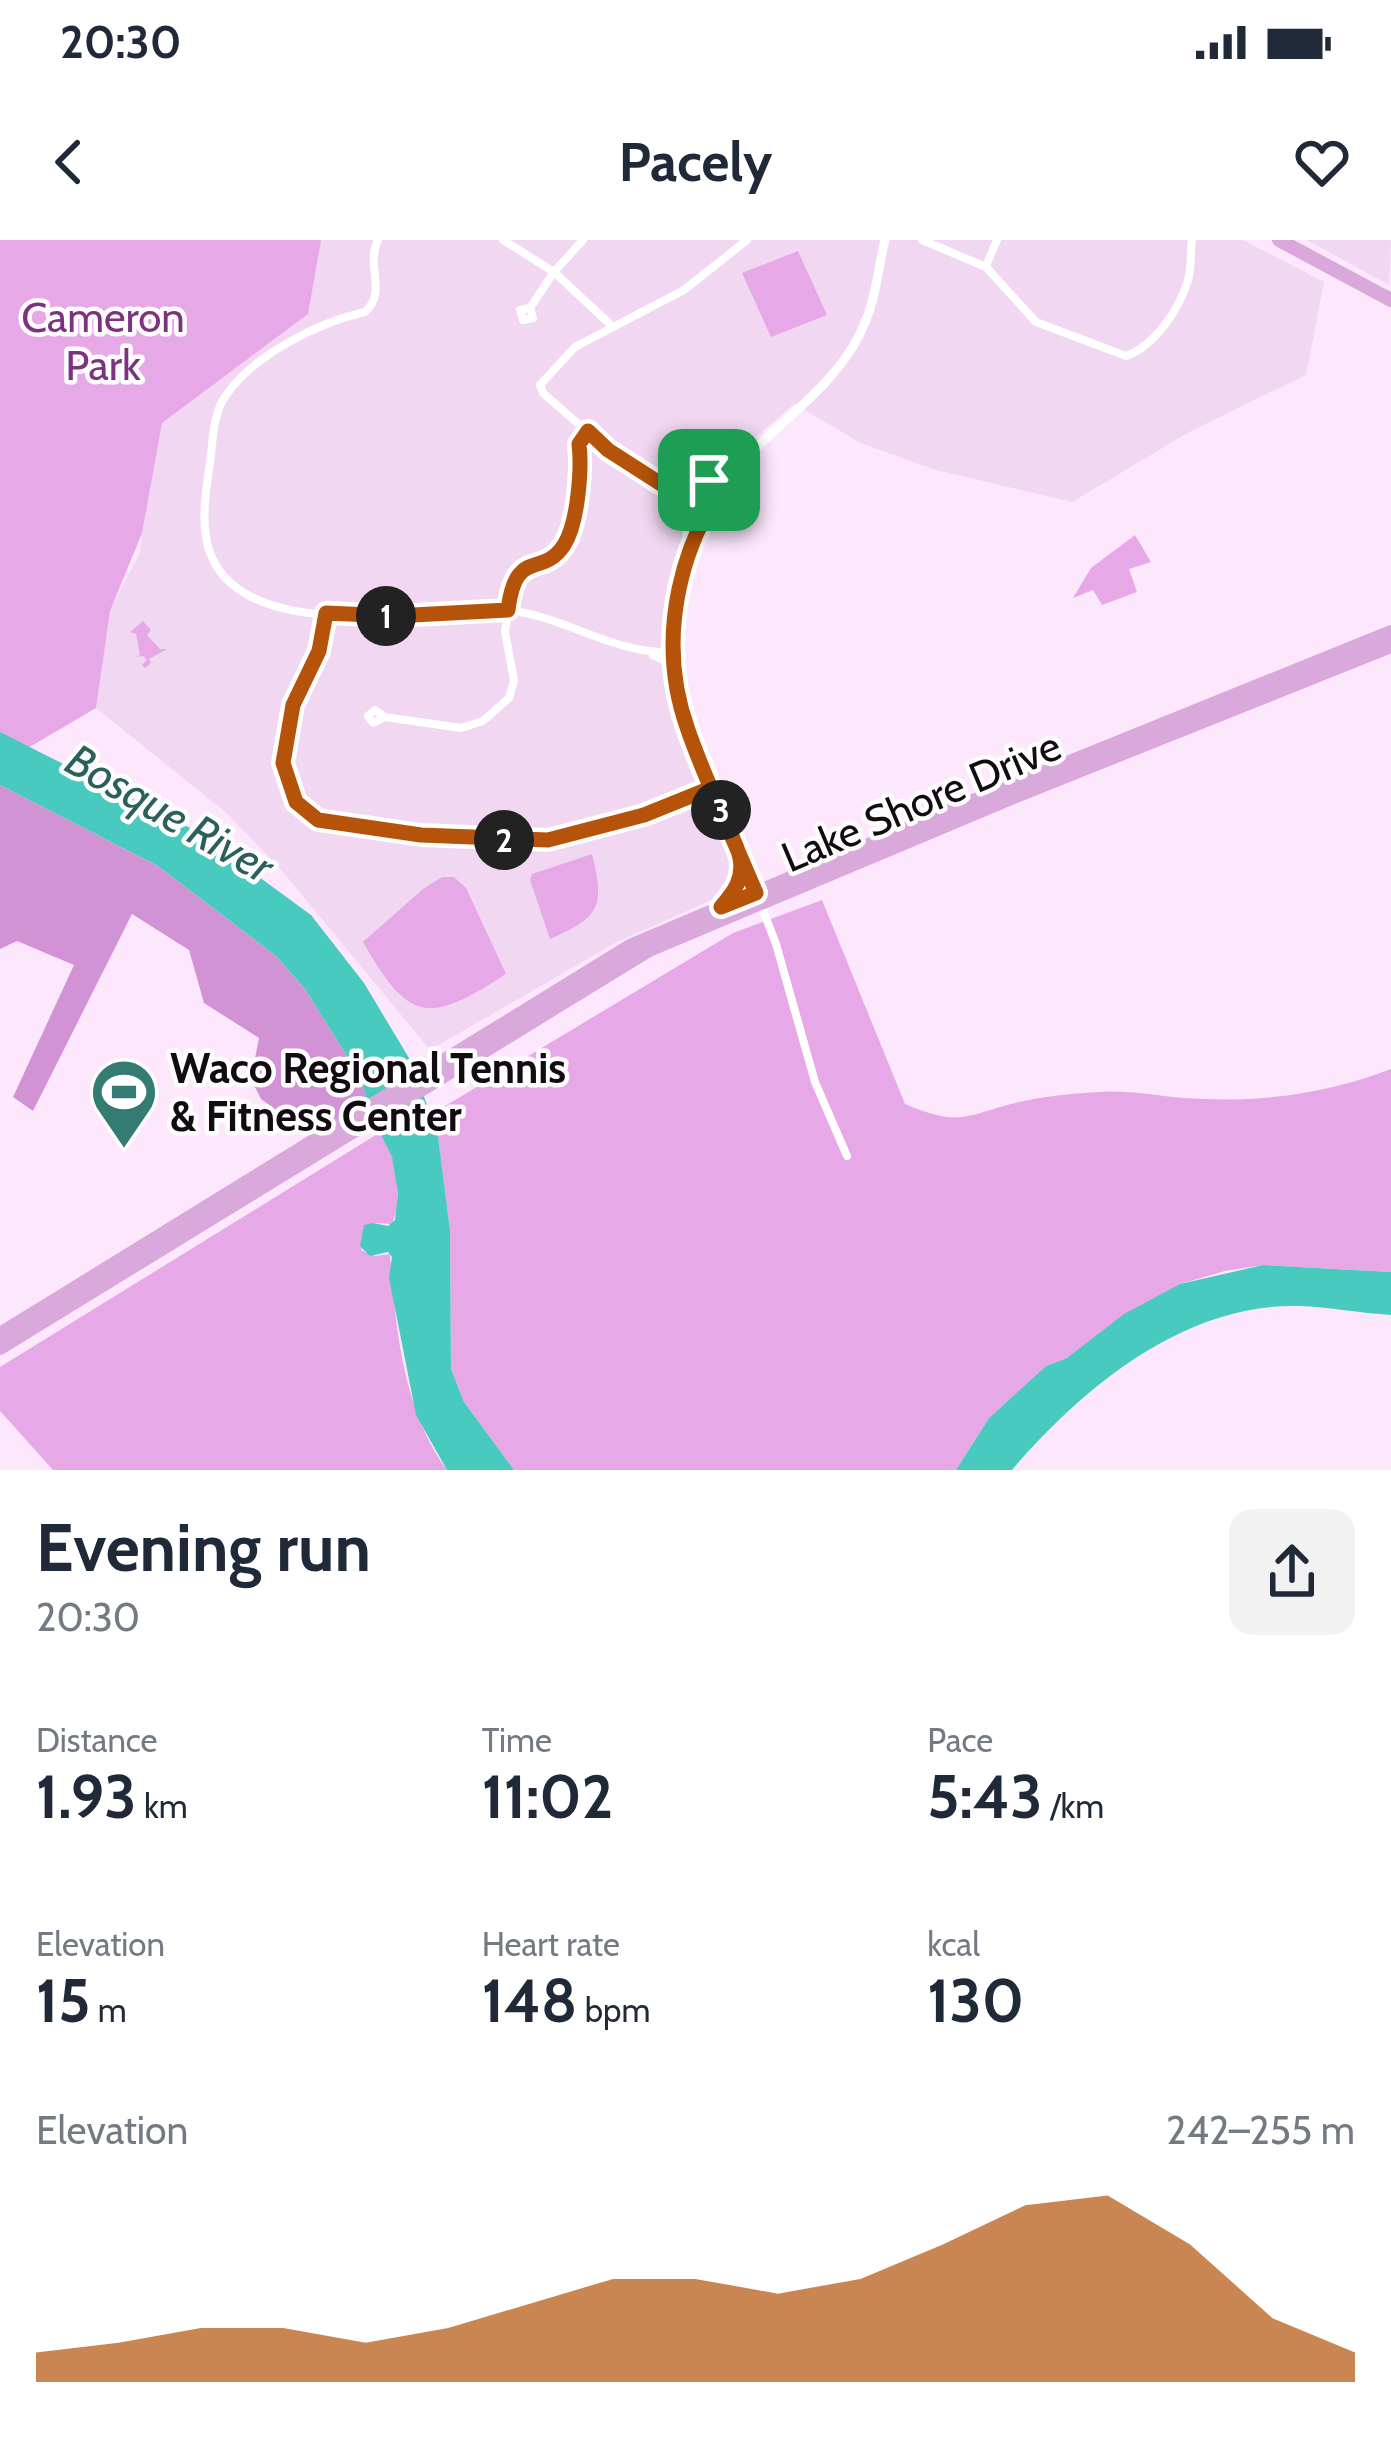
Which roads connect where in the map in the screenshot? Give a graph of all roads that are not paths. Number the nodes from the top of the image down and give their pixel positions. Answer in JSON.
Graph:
{"nodes":[{"id":1,"x":378,"y":240,"type":"edge"},
{"id":2,"x":503,"y":240,"type":"edge"},
{"id":3,"x":583,"y":240,"type":"edge"},
{"id":4,"x":747,"y":240,"type":"edge"},
{"id":5,"x":885,"y":240,"type":"edge"},
{"id":6,"x":922,"y":240,"type":"edge"},
{"id":7,"x":997,"y":240,"type":"edge"},
{"id":8,"x":1192,"y":240,"type":"edge"},
{"id":9,"x":1280,"y":240,"type":"edge"},
{"id":10,"x":986,"y":267,"type":"junction"},
{"id":11,"x":554,"y":272,"type":"junction"},
{"id":12,"x":1391,"y":300,"type":"edge"},
{"id":13,"x":530,"y":308,"type":"dead end"},
{"id":14,"x":612,"y":326,"type":"junction"},
{"id":15,"x":588,"y":431,"type":"junction"},
{"id":16,"x":742,"y":463,"type":"junction"},
{"id":17,"x":661,"y":484,"type":"junction"},
{"id":18,"x":709,"y":509,"type":"junction"},
{"id":19,"x":691,"y":547,"type":"junction"},
{"id":20,"x":508,"y":610,"type":"junction"},
{"id":21,"x":326,"y":613,"type":"junction"},
{"id":22,"x":1391,"y":632,"type":"edge"},
{"id":23,"x":1391,"y":646,"type":"edge"},
{"id":24,"x":646,"y":652,"type":"junction"},
{"id":25,"x":673,"y":652,"type":"junction"},
{"id":26,"x":675,"y":676,"type":"junction"},
{"id":27,"x":385,"y":717,"type":"dead end"},
{"id":28,"x":711,"y":788,"type":"junction"},
{"id":29,"x":740,"y":857,"type":"junction"},
{"id":30,"x":758,"y":899,"type":"junction"},
{"id":31,"x":721,"y":907,"type":"junction"},
{"id":32,"x":437,"y":1074,"type":"junction"},
{"id":33,"x":348,"y":1128,"type":"junction"},
{"id":34,"x":847,"y":1156,"type":"dead end"},
{"id":35,"x":0,"y":1334,"type":"edge"},
{"id":36,"x":0,"y":1348,"type":"edge"}],
"edges":[{"from":1,"to":21,"type":"street"},
{"from":2,"to":11,"type":"street"},
{"from":3,"to":11,"type":"street"},
{"from":4,"to":14,"type":"street"},
{"from":5,"to":16,"type":"street"},
{"from":6,"to":10,"type":"street"},
{"from":7,"to":10,"type":"street"},
{"from":8,"to":10,"type":"street"},
{"from":9,"to":12,"type":"main road"},
{"from":11,"to":13,"type":"street"},
{"from":11,"to":14,"type":"street"},
{"from":14,"to":15,"type":"street"},
{"from":15,"to":17,"type":"street"},
{"from":15,"to":20,"type":"street"},
{"from":16,"to":17,"type":"street"},
{"from":16,"to":18,"type":"street"},
{"from":17,"to":18,"type":"street"},
{"from":17,"to":19,"type":"street"},
{"from":18,"to":19,"type":"street"},
{"from":19,"to":25,"type":"street"},
{"from":20,"to":21,"type":"street"},
{"from":20,"to":24,"type":"street"},
{"from":20,"to":27,"type":"street"},
{"from":21,"to":28,"type":"street"},
{"from":22,"to":30,"type":"main road","name":"Lake Shore Drive"},
{"from":23,"to":30,"type":"main road","name":"Lake Shore Drive"},
{"from":24,"to":25,"type":"street"},
{"from":24,"to":26,"type":"street"},
{"from":25,"to":26,"type":"street"},
{"from":26,"to":28,"type":"street"},
{"from":28,"to":29,"type":"street"},
{"from":29,"to":30,"type":"street"},
{"from":29,"to":31,"type":"main road"},
{"from":30,"to":31,"type":"main road","name":"Lake Shore Drive"},
{"from":30,"to":32,"type":"main road","name":"Lake Shore Drive"},
{"from":30,"to":34,"type":"street"},
{"from":31,"to":32,"type":"main road","name":"Lake Shore Drive"},
{"from":32,"to":33,"type":"main road","name":"Lake Shore Drive"},
{"from":33,"to":35,"type":"main road","name":"Lake Shore Drive"},
{"from":33,"to":36,"type":"main road","name":"Lake Shore Drive"}]}
